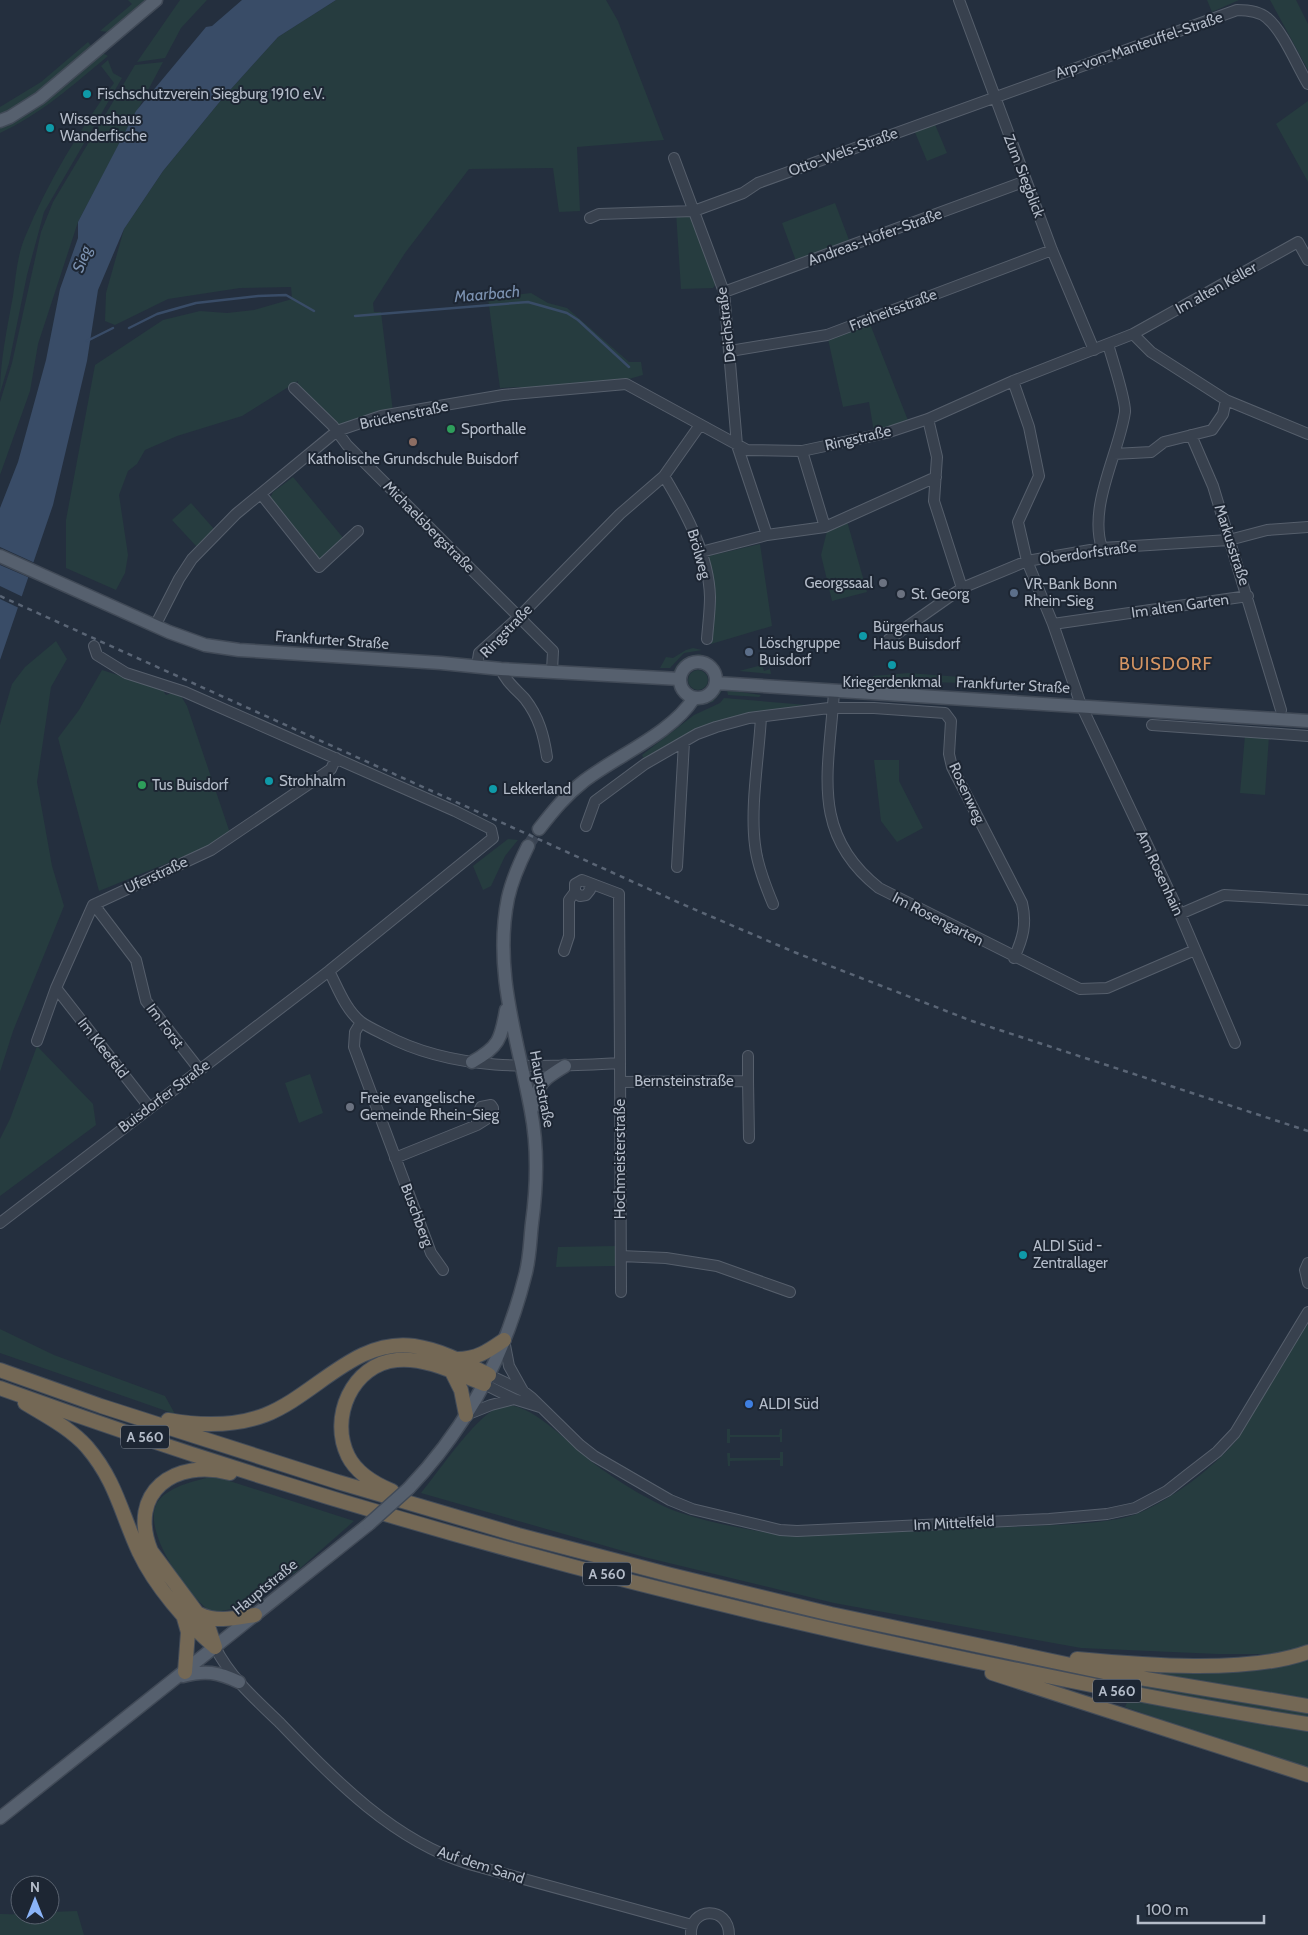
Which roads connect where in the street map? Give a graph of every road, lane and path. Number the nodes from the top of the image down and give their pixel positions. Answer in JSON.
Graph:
{"nodes":[{"id":1,"x":156,"y":0,"type":"edge"},
{"id":2,"x":959,"y":0,"type":"edge"},
{"id":3,"x":1308,"y":84,"type":"edge"},
{"id":4,"x":994,"y":96,"type":"junction"},
{"id":5,"x":0,"y":121,"type":"edge"},
{"id":6,"x":674,"y":158,"type":"dead end"},
{"id":7,"x":1026,"y":181,"type":"junction"},
{"id":8,"x":694,"y":210,"type":"junction"},
{"id":9,"x":590,"y":218,"type":"dead end"},
{"id":10,"x":1052,"y":250,"type":"junction"},
{"id":11,"x":1308,"y":260,"type":"edge"},
{"id":12,"x":724,"y":292,"type":"junction"},
{"id":13,"x":1133,"y":334,"type":"junction"},
{"id":14,"x":1108,"y":344,"type":"junction"},
{"id":15,"x":1094,"y":350,"type":"junction"},
{"id":16,"x":730,"y":351,"type":"junction"},
{"id":17,"x":1013,"y":381,"type":"junction"},
{"id":18,"x":294,"y":388,"type":"dead end"},
{"id":19,"x":1226,"y":400,"type":"junction"},
{"id":20,"x":928,"y":419,"type":"junction"},
{"id":21,"x":700,"y":425,"type":"junction"},
{"id":22,"x":337,"y":431,"type":"junction"},
{"id":23,"x":1308,"y":434,"type":"edge"},
{"id":24,"x":1191,"y":435,"type":"junction"},
{"id":25,"x":737,"y":445,"type":"junction"},
{"id":26,"x":802,"y":451,"type":"junction"},
{"id":27,"x":1114,"y":454,"type":"junction"},
{"id":28,"x":664,"y":476,"type":"junction"},
{"id":29,"x":936,"y":476,"type":"junction"},
{"id":30,"x":261,"y":494,"type":"junction"},
{"id":31,"x":825,"y":527,"type":"junction"},
{"id":32,"x":1308,"y":527,"type":"edge"},
{"id":33,"x":358,"y":531,"type":"dead end"},
{"id":34,"x":767,"y":535,"type":"junction"},
{"id":35,"x":1229,"y":540,"type":"junction"},
{"id":36,"x":1102,"y":548,"type":"junction"},
{"id":37,"x":701,"y":552,"type":"junction"},
{"id":38,"x":0,"y":556,"type":"edge"},
{"id":39,"x":1027,"y":561,"type":"junction"},
{"id":40,"x":962,"y":588,"type":"junction"},
{"id":41,"x":1248,"y":596,"type":"junction"},
{"id":42,"x":519,"y":617,"type":"junction"},
{"id":43,"x":1053,"y":624,"type":"junction"},
{"id":44,"x":155,"y":626,"type":"junction"},
{"id":45,"x":707,"y":639,"type":"dead end"},
{"id":46,"x":888,"y":640,"type":"dead end"},
{"id":47,"x":94,"y":646,"type":"dead end"},
{"id":48,"x":477,"y":666,"type":"junction"},
{"id":49,"x":501,"y":669,"type":"junction"},
{"id":50,"x":552,"y":671,"type":"junction"},
{"id":51,"x":680,"y":678,"type":"junction"},
{"id":52,"x":716,"y":683,"type":"junction"},
{"id":53,"x":834,"y":692,"type":"junction"},
{"id":54,"x":694,"y":698,"type":"junction"},
{"id":55,"x":1081,"y":705,"type":"junction"},
{"id":56,"x":833,"y":708,"type":"junction"},
{"id":57,"x":1281,"y":710,"type":"dead end"},
{"id":58,"x":761,"y":717,"type":"junction"},
{"id":59,"x":1308,"y":721,"type":"edge"},
{"id":60,"x":1152,"y":725,"type":"dead end"},
{"id":61,"x":1308,"y":736,"type":"edge"},
{"id":62,"x":684,"y":742,"type":"junction"},
{"id":63,"x":546,"y":757,"type":"dead end"},
{"id":64,"x":336,"y":758,"type":"junction"},
{"id":65,"x":586,"y":826,"type":"dead end"},
{"id":66,"x":539,"y":829,"type":"tunnel mouth"},
{"id":67,"x":528,"y":846,"type":"tunnel mouth"},
{"id":68,"x":677,"y":866,"type":"dead end"},
{"id":69,"x":1308,"y":900,"type":"edge"},
{"id":70,"x":97,"y":902,"type":"junction"},
{"id":71,"x":773,"y":904,"type":"dead end"},
{"id":72,"x":1180,"y":914,"type":"junction"},
{"id":73,"x":1195,"y":950,"type":"junction"},
{"id":74,"x":564,"y":951,"type":"dead end"},
{"id":75,"x":1014,"y":958,"type":"junction"},
{"id":76,"x":329,"y":971,"type":"junction"},
{"id":77,"x":56,"y":988,"type":"junction"},
{"id":78,"x":507,"y":1003,"type":"junction"},
{"id":79,"x":361,"y":1022,"type":"junction"},
{"id":80,"x":37,"y":1041,"type":"dead end"},
{"id":81,"x":1235,"y":1043,"type":"dead end"},
{"id":82,"x":748,"y":1056,"type":"dead end"},
{"id":83,"x":472,"y":1062,"type":"junction"},
{"id":84,"x":620,"y":1063,"type":"junction"},
{"id":85,"x":521,"y":1065,"type":"junction"},
{"id":86,"x":565,"y":1066,"type":"junction"},
{"id":87,"x":198,"y":1069,"type":"junction"},
{"id":88,"x":748,"y":1081,"type":"junction"},
{"id":89,"x":620,"y":1082,"type":"junction"},
{"id":90,"x":150,"y":1108,"type":"junction"},
{"id":91,"x":532,"y":1112,"type":"junction"},
{"id":92,"x":477,"y":1125,"type":"dead end"},
{"id":93,"x":749,"y":1138,"type":"dead end"},
{"id":94,"x":395,"y":1158,"type":"junction"},
{"id":95,"x":0,"y":1223,"type":"edge"},
{"id":96,"x":621,"y":1256,"type":"junction"},
{"id":97,"x":1308,"y":1263,"type":"edge"},
{"id":98,"x":443,"y":1270,"type":"dead end"},
{"id":99,"x":1308,"y":1283,"type":"edge"},
{"id":100,"x":621,"y":1292,"type":"dead end"},
{"id":101,"x":790,"y":1292,"type":"dead end"},
{"id":102,"x":1308,"y":1312,"type":"edge"},
{"id":103,"x":504,"y":1340,"type":"junction"},
{"id":104,"x":454,"y":1365,"type":"junction"},
{"id":105,"x":0,"y":1370,"type":"edge"},
{"id":106,"x":487,"y":1380,"type":"junction"},
{"id":107,"x":1,"y":1388,"type":"edge"},
{"id":108,"x":523,"y":1391,"type":"junction"},
{"id":109,"x":514,"y":1399,"type":"junction"},
{"id":110,"x":101,"y":1406,"type":"junction"},
{"id":111,"x":540,"y":1406,"type":"junction"},
{"id":112,"x":466,"y":1415,"type":"junction"},
{"id":113,"x":290,"y":1484,"type":"junction"},
{"id":114,"x":433,"y":1510,"type":"junction"},
{"id":115,"x":199,"y":1614,"type":"junction"},
{"id":116,"x":256,"y":1615,"type":"junction"},
{"id":117,"x":184,"y":1617,"type":"junction"},
{"id":118,"x":215,"y":1647,"type":"junction"},
{"id":119,"x":928,"y":1652,"type":"junction"},
{"id":120,"x":1308,"y":1652,"type":"edge"},
{"id":121,"x":1019,"y":1653,"type":"junction"},
{"id":122,"x":182,"y":1675,"type":"junction"},
{"id":123,"x":239,"y":1682,"type":"junction"},
{"id":124,"x":1308,"y":1706,"type":"edge"},
{"id":125,"x":1308,"y":1724,"type":"edge"},
{"id":126,"x":1272,"y":1764,"type":"junction"},
{"id":127,"x":1308,"y":1774,"type":"edge"},
{"id":128,"x":1308,"y":1784,"type":"edge"},
{"id":129,"x":0,"y":1818,"type":"edge"},
{"id":130,"x":691,"y":1930,"type":"edge"},
{"id":131,"x":729,"y":1935,"type":"edge"}],
"edges":[{"from":1,"to":5,"type":"main road"},
{"from":2,"to":4,"type":"street","name":"Zum Siegblick"},
{"from":3,"to":4,"type":"street","name":"Arp-von-Manteuffel-Straße"},
{"from":4,"to":7,"type":"street","name":"Zum Siegblick"},
{"from":4,"to":8,"type":"street","name":"Otto-Wels-Straße"},
{"from":6,"to":8,"type":"street","name":"Deichstraße"},
{"from":7,"to":10,"type":"street","name":"Zum Siegblick"},
{"from":7,"to":12,"type":"street","name":"Andreas-Hofer-Straße"},
{"from":8,"to":9,"type":"street"},
{"from":8,"to":12,"type":"street","name":"Deichstraße"},
{"from":10,"to":15,"type":"street","name":"Zum Siegblick"},
{"from":10,"to":16,"type":"street","name":"Freiheitsstraße"},
{"from":11,"to":13,"type":"street","name":"Im alten Keller"},
{"from":12,"to":16,"type":"street","name":"Deichstraße"},
{"from":13,"to":14,"type":"street","name":"Ringstraße"},
{"from":13,"to":19,"type":"street"},
{"from":14,"to":15,"type":"street","name":"Ringstraße"},
{"from":14,"to":27,"type":"street"},
{"from":15,"to":17,"type":"street","name":"Ringstraße"},
{"from":16,"to":25,"type":"street","name":"Deichstraße"},
{"from":17,"to":20,"type":"street","name":"Ringstraße"},
{"from":17,"to":39,"type":"street","name":"Am Rosenhain"},
{"from":18,"to":22,"type":"street","name":"Michaelsbergstraße"},
{"from":19,"to":23,"type":"street"},
{"from":19,"to":24,"type":"street"},
{"from":20,"to":26,"type":"street","name":"Ringstraße"},
{"from":20,"to":29,"type":"street"},
{"from":21,"to":22,"type":"street","name":"Brückenstraße"},
{"from":21,"to":25,"type":"street","name":"Ringstraße"},
{"from":21,"to":28,"type":"street","name":"Ringstraße"},
{"from":22,"to":30,"type":"street","name":"Brückenstraße"},
{"from":22,"to":42,"type":"street","name":"Michaelsbergstraße"},
{"from":24,"to":27,"type":"street"},
{"from":24,"to":35,"type":"street","name":"Markusstraße"},
{"from":25,"to":26,"type":"street","name":"Ringstraße"},
{"from":25,"to":34,"type":"street","name":"Deichstraße"},
{"from":26,"to":31,"type":"street"},
{"from":27,"to":36,"type":"street"},
{"from":28,"to":37,"type":"street","name":"Brölweg"},
{"from":28,"to":42,"type":"street","name":"Ringstraße"},
{"from":29,"to":31,"type":"street"},
{"from":29,"to":40,"type":"street"},
{"from":30,"to":33,"type":"street"},
{"from":30,"to":44,"type":"street","name":"Brückenstraße"},
{"from":31,"to":34,"type":"street"},
{"from":32,"to":35,"type":"street","name":"Oberdorfstraße"},
{"from":34,"to":37,"type":"street"},
{"from":35,"to":36,"type":"street","name":"Oberdorfstraße"},
{"from":35,"to":41,"type":"street","name":"Markusstraße"},
{"from":36,"to":39,"type":"street","name":"Oberdorfstraße"},
{"from":37,"to":45,"type":"street","name":"Brölweg"},
{"from":38,"to":44,"type":"main road","name":"Frankfurter Straße"},
{"from":39,"to":40,"type":"street","name":"Oberdorfstraße"},
{"from":39,"to":43,"type":"street","name":"Am Rosenhain"},
{"from":40,"to":46,"type":"street","name":"Oberdorfstraße"},
{"from":41,"to":43,"type":"street","name":"Im alten Garten"},
{"from":41,"to":57,"type":"street","name":"Markusstraße"},
{"from":42,"to":48,"type":"street","name":"Ringstraße"},
{"from":42,"to":50,"type":"street","name":"Michaelsbergstraße"},
{"from":43,"to":55,"type":"street","name":"Am Rosenhain"},
{"from":44,"to":48,"type":"main road","name":"Frankfurter Straße"},
{"from":47,"to":64,"type":"street"},
{"from":48,"to":49,"type":"main road","name":"Frankfurter Straße"},
{"from":49,"to":50,"type":"main road","name":"Frankfurter Straße"},
{"from":49,"to":63,"type":"street"},
{"from":50,"to":51,"type":"main road","name":"Frankfurter Straße"},
{"from":51,"to":52,"type":"main road"},
{"from":51,"to":54,"type":"main road"},
{"from":52,"to":53,"type":"main road","name":"Frankfurter Straße"},
{"from":52,"to":54,"type":"main road"},
{"from":53,"to":55,"type":"main road","name":"Frankfurter Straße"},
{"from":53,"to":56,"type":"street","name":"Im Rosengarten"},
{"from":54,"to":66,"type":"main road"},
{"from":55,"to":59,"type":"main road","name":"Frankfurter Straße"},
{"from":55,"to":72,"type":"street","name":"Am Rosenhain"},
{"from":56,"to":58,"type":"street","name":"Rosenweg"},
{"from":56,"to":75,"type":"street","name":"Im Rosengarten"},
{"from":56,"to":75,"type":"street","name":"Rosenweg"},
{"from":58,"to":62,"type":"street","name":"Rosenweg"},
{"from":58,"to":71,"type":"street"},
{"from":60,"to":61,"type":"street"},
{"from":62,"to":65,"type":"street","name":"Rosenweg"},
{"from":62,"to":68,"type":"street"},
{"from":64,"to":70,"type":"street","name":"Uferstraße"},
{"from":64,"to":76,"type":"street","name":"Buisdorfer Straße"},
{"from":67,"to":78,"type":"main road","name":"Hauptstraße"},
{"from":69,"to":72,"type":"street"},
{"from":70,"to":77,"type":"street"},
{"from":70,"to":87,"type":"street","name":"Im Forst"},
{"from":72,"to":73,"type":"street","name":"Am Rosenhain"},
{"from":73,"to":75,"type":"street","name":"Im Rosengarten"},
{"from":73,"to":81,"type":"street","name":"Am Rosenhain"},
{"from":74,"to":84,"type":"street","name":"Hochmeisterstraße"},
{"from":76,"to":79,"type":"street"},
{"from":76,"to":87,"type":"street","name":"Buisdorfer Straße"},
{"from":77,"to":80,"type":"street"},
{"from":77,"to":90,"type":"street","name":"Im Kleefeld"},
{"from":78,"to":83,"type":"main road"},
{"from":78,"to":85,"type":"main road","name":"Hauptstraße"},
{"from":79,"to":83,"type":"street"},
{"from":79,"to":94,"type":"street","name":"Buschberg"},
{"from":82,"to":88,"type":"street","name":"Bernsteinstraße"},
{"from":83,"to":85,"type":"street"},
{"from":84,"to":86,"type":"street"},
{"from":84,"to":89,"type":"street","name":"Hochmeisterstraße"},
{"from":85,"to":86,"type":"street"},
{"from":85,"to":91,"type":"main road","name":"Hauptstraße"},
{"from":86,"to":91,"type":"main road"},
{"from":87,"to":90,"type":"street","name":"Buisdorfer Straße"},
{"from":88,"to":89,"type":"street","name":"Bernsteinstraße"},
{"from":88,"to":93,"type":"street","name":"Bernsteinstraße"},
{"from":89,"to":96,"type":"street","name":"Hochmeisterstraße"},
{"from":90,"to":95,"type":"street","name":"Buisdorfer Straße"},
{"from":91,"to":103,"type":"main road","name":"Hauptstraße"},
{"from":92,"to":94,"type":"street"},
{"from":94,"to":98,"type":"street","name":"Buschberg"},
{"from":96,"to":100,"type":"street","name":"Hochmeisterstraße"},
{"from":96,"to":101,"type":"street"},
{"from":97,"to":99,"type":"street"},
{"from":102,"to":111,"type":"street","name":"Im Mittelfeld"},
{"from":103,"to":104,"type":"highway"},
{"from":103,"to":106,"type":"main road","name":"Hauptstraße"},
{"from":103,"to":108,"type":"street","name":"Hauptstraße"},
{"from":104,"to":106,"type":"highway"},
{"from":104,"to":110,"type":"highway"},
{"from":104,"to":112,"type":"highway"},
{"from":104,"to":114,"type":"highway"},
{"from":105,"to":110,"type":"highway","number":"A 560"},
{"from":106,"to":108,"type":"street","name":"Im Mittelfeld"},
{"from":106,"to":109,"type":"street","name":"Im Mittelfeld"},
{"from":106,"to":112,"type":"main road","name":"Hauptstraße"},
{"from":107,"to":113,"type":"highway","number":"A 560"},
{"from":107,"to":117,"type":"highway"},
{"from":108,"to":111,"type":"street","name":"Im Mittelfeld"},
{"from":109,"to":111,"type":"street","name":"Im Mittelfeld"},
{"from":109,"to":112,"type":"street","name":"Im Mittelfeld"},
{"from":110,"to":114,"type":"highway","number":"A 560"},
{"from":112,"to":116,"type":"main road","name":"Hauptstraße","bridge":true},
{"from":113,"to":115,"type":"highway"},
{"from":113,"to":119,"type":"highway","number":"A 560"},
{"from":114,"to":121,"type":"highway","number":"A 560"},
{"from":115,"to":116,"type":"highway"},
{"from":115,"to":118,"type":"highway"},
{"from":116,"to":118,"type":"main road","name":"Hauptstraße"},
{"from":117,"to":118,"type":"highway"},
{"from":117,"to":122,"type":"highway"},
{"from":118,"to":122,"type":"main road","name":"Hauptstraße"},
{"from":118,"to":123,"type":"street","name":"Auf dem Sand"},
{"from":119,"to":125,"type":"highway","number":"A 560"},
{"from":119,"to":126,"type":"highway"},
{"from":120,"to":121,"type":"highway"},
{"from":121,"to":124,"type":"highway","number":"A 560"},
{"from":122,"to":123,"type":"main road"},
{"from":122,"to":129,"type":"main road","name":"Hauptstraße"},
{"from":123,"to":130,"type":"street","name":"Auf dem Sand"},
{"from":126,"to":127,"type":"highway"},
{"from":126,"to":128,"type":"highway"},
{"from":130,"to":131,"type":"street"}]}
